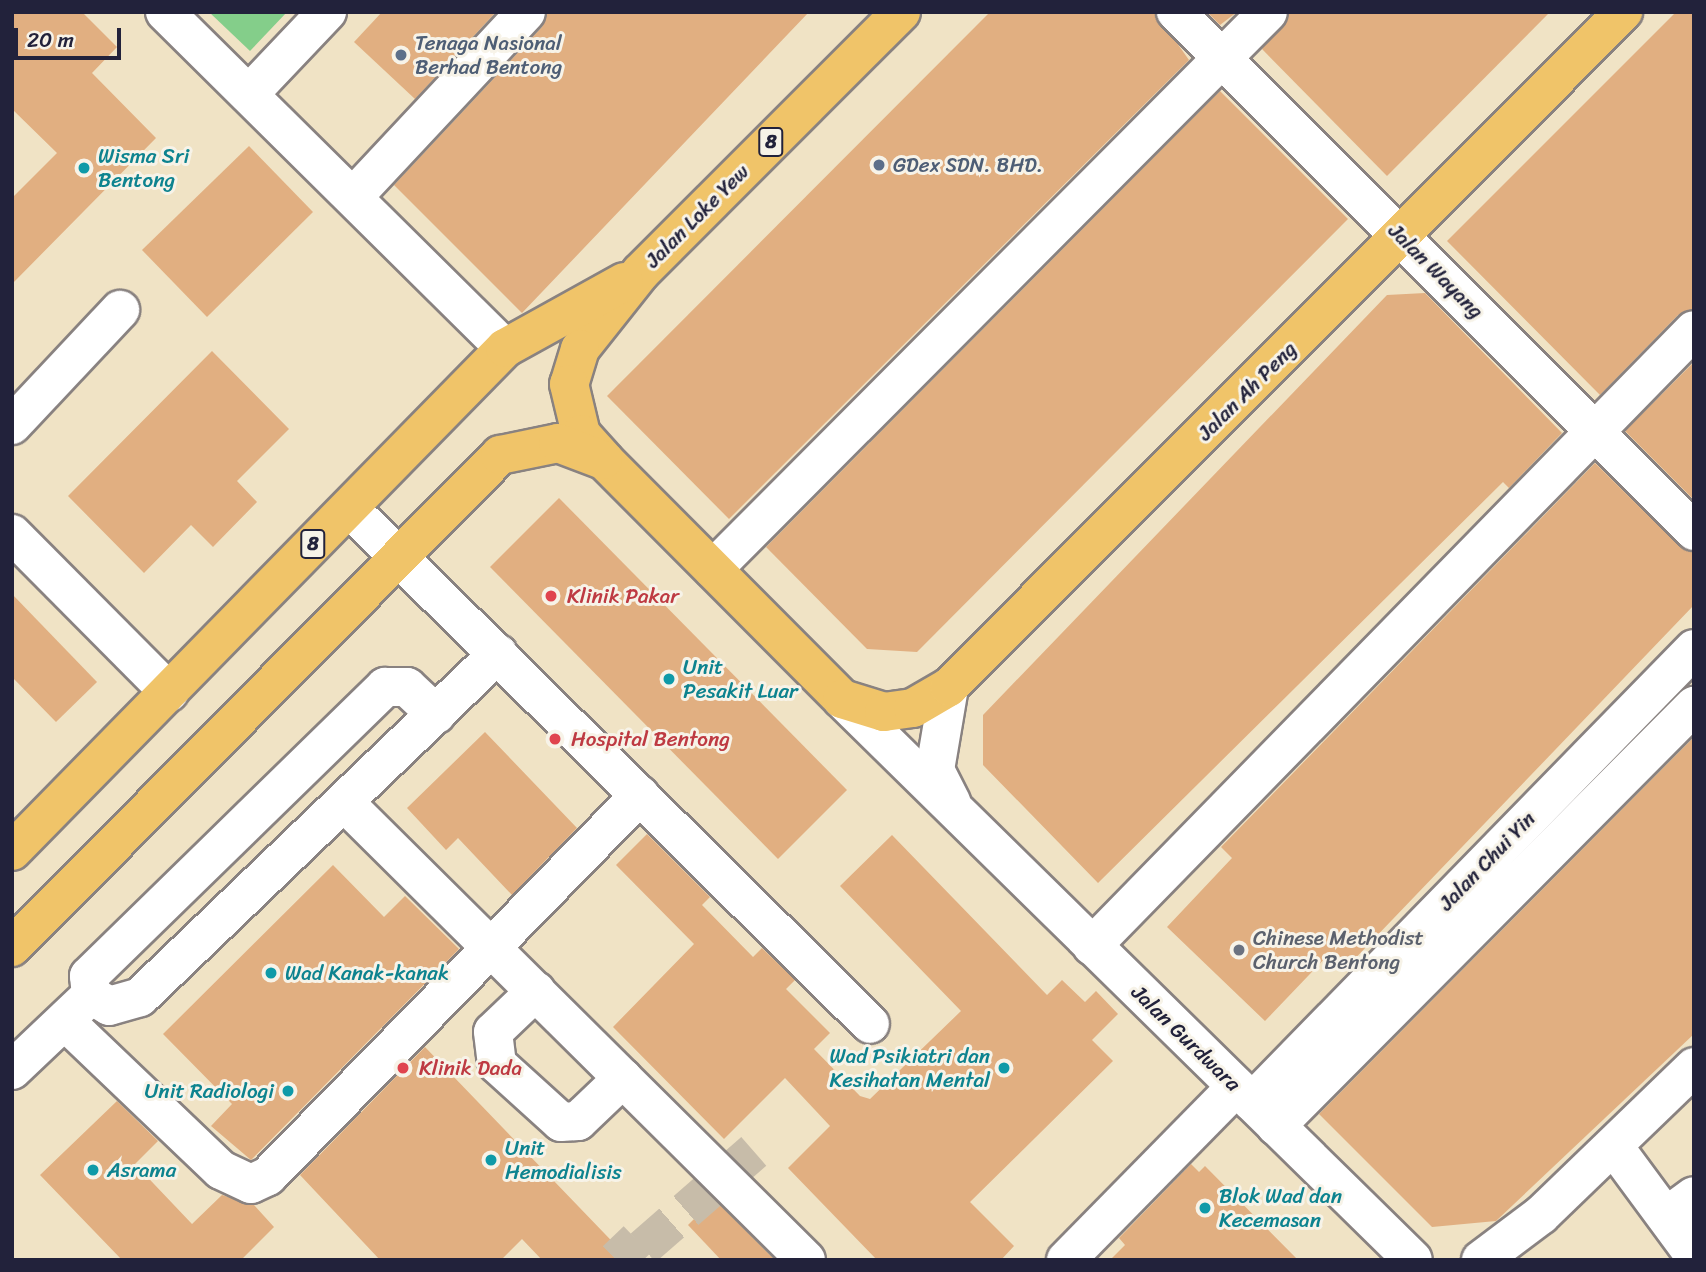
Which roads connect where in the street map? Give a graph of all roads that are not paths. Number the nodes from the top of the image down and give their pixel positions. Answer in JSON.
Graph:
{"nodes":[{"id":1,"x":165,"y":12,"type":"edge"},
{"id":2,"x":327,"y":12,"type":"edge"},
{"id":3,"x":526,"y":12,"type":"edge"},
{"id":4,"x":901,"y":12,"type":"edge"},
{"id":5,"x":1176,"y":12,"type":"edge"},
{"id":6,"x":1268,"y":12,"type":"edge"},
{"id":7,"x":1623,"y":12,"type":"edge"},
{"id":8,"x":1222,"y":59,"type":"junction"},
{"id":9,"x":250,"y":93,"type":"junction"},
{"id":10,"x":354,"y":197,"type":"junction"},
{"id":11,"x":1402,"y":236,"type":"junction"},
{"id":12,"x":640,"y":272,"type":"junction"},
{"id":13,"x":120,"y":310,"type":"dead end"},
{"id":14,"x":1694,"y":330,"type":"edge"},
{"id":15,"x":505,"y":348,"type":"junction"},
{"id":16,"x":12,"y":425,"type":"edge"},
{"id":17,"x":1595,"y":431,"type":"junction"},
{"id":18,"x":605,"y":461,"type":"junction"},
{"id":19,"x":349,"y":508,"type":"junction"},
{"id":20,"x":1694,"y":531,"type":"edge"},
{"id":21,"x":12,"y":534,"type":"edge"},
{"id":22,"x":400,"y":557,"type":"junction"},
{"id":23,"x":713,"y":569,"type":"junction"},
{"id":24,"x":1694,"y":649,"type":"edge"},
{"id":25,"x":498,"y":654,"type":"junction"},
{"id":26,"x":948,"y":687,"type":"junction"},
{"id":27,"x":169,"y":692,"type":"junction"},
{"id":28,"x":842,"y":699,"type":"junction"},
{"id":29,"x":1694,"y":706,"type":"edge"},
{"id":30,"x":436,"y":715,"type":"junction"},
{"id":31,"x":640,"y":795,"type":"junction"},
{"id":32,"x":345,"y":803,"type":"junction"},
{"id":33,"x":959,"y":816,"type":"junction"},
{"id":34,"x":12,"y":851,"type":"edge"},
{"id":35,"x":1092,"y":946,"type":"junction"},
{"id":36,"x":12,"y":947,"type":"edge"},
{"id":37,"x":491,"y":947,"type":"junction"},
{"id":38,"x":536,"y":992,"type":"junction"},
{"id":39,"x":79,"y":1008,"type":"junction"},
{"id":40,"x":870,"y":1024,"type":"dead end"},
{"id":41,"x":1694,"y":1067,"type":"edge"},
{"id":42,"x":12,"y":1070,"type":"edge"},
{"id":43,"x":623,"y":1078,"type":"junction"},
{"id":44,"x":1255,"y":1105,"type":"junction"},
{"id":45,"x":1615,"y":1148,"type":"junction"},
{"id":46,"x":1681,"y":1205,"type":"edge"},
{"id":47,"x":1694,"y":1255,"type":"edge"},
{"id":48,"x":806,"y":1260,"type":"edge"},
{"id":49,"x":1066,"y":1260,"type":"edge"},
{"id":50,"x":1413,"y":1260,"type":"edge"},
{"id":51,"x":1481,"y":1260,"type":"edge"}],
"edges":[{"from":1,"to":9,"type":"street"},
{"from":2,"to":9,"type":"street"},
{"from":3,"to":10,"type":"street"},
{"from":4,"to":12,"type":"main road","name":"Jalan Loke Yew","number":"8"},
{"from":5,"to":8,"type":"street","name":"Jalan Wayang"},
{"from":6,"to":8,"type":"street"},
{"from":7,"to":11,"type":"main road","name":"Jalan Ah Peng"},
{"from":8,"to":11,"type":"street","name":"Jalan Wayang"},
{"from":8,"to":23,"type":"street"},
{"from":9,"to":10,"type":"street"},
{"from":10,"to":15,"type":"street"},
{"from":11,"to":17,"type":"street","name":"Jalan Wayang"},
{"from":11,"to":26,"type":"main road","name":"Jalan Ah Peng"},
{"from":12,"to":15,"type":"main road","number":"8"},
{"from":12,"to":18,"type":"main road"},
{"from":13,"to":16,"type":"street"},
{"from":14,"to":17,"type":"street"},
{"from":15,"to":19,"type":"main road","number":"8"},
{"from":17,"to":20,"type":"street","name":"Jalan Wayang"},
{"from":17,"to":35,"type":"street"},
{"from":18,"to":22,"type":"main road"},
{"from":18,"to":23,"type":"main road"},
{"from":19,"to":22,"type":"street"},
{"from":19,"to":27,"type":"main road","number":"8"},
{"from":21,"to":27,"type":"street"},
{"from":22,"to":25,"type":"street"},
{"from":22,"to":36,"type":"main road"},
{"from":23,"to":28,"type":"main road"},
{"from":24,"to":44,"type":"street","name":"Jalan Chui Yin"},
{"from":25,"to":30,"type":"street"},
{"from":25,"to":31,"type":"street"},
{"from":26,"to":28,"type":"main road","name":"Jalan Ah Peng"},
{"from":26,"to":33,"type":"street"},
{"from":27,"to":34,"type":"main road","number":"8"},
{"from":28,"to":33,"type":"street","name":"Jalan Gurdwara"},
{"from":29,"to":44,"type":"street","name":"Jalan Chui Yin"},
{"from":30,"to":32,"type":"street"},
{"from":30,"to":39,"type":"street"},
{"from":31,"to":37,"type":"street"},
{"from":31,"to":40,"type":"street"},
{"from":32,"to":37,"type":"street"},
{"from":32,"to":39,"type":"street"},
{"from":33,"to":35,"type":"street","name":"Jalan Gurdwara"},
{"from":35,"to":44,"type":"street","name":"Jalan Gurdwara"},
{"from":37,"to":38,"type":"street"},
{"from":37,"to":39,"type":"street"},
{"from":38,"to":43,"type":"street"},
{"from":38,"to":43,"type":"street"},
{"from":39,"to":42,"type":"street"},
{"from":41,"to":45,"type":"street"},
{"from":43,"to":48,"type":"street"},
{"from":44,"to":49,"type":"street"},
{"from":44,"to":50,"type":"street","name":"Jalan Gurdwara"},
{"from":45,"to":46,"type":"street"},
{"from":45,"to":51,"type":"street"},
{"from":46,"to":47,"type":"street"}]}
